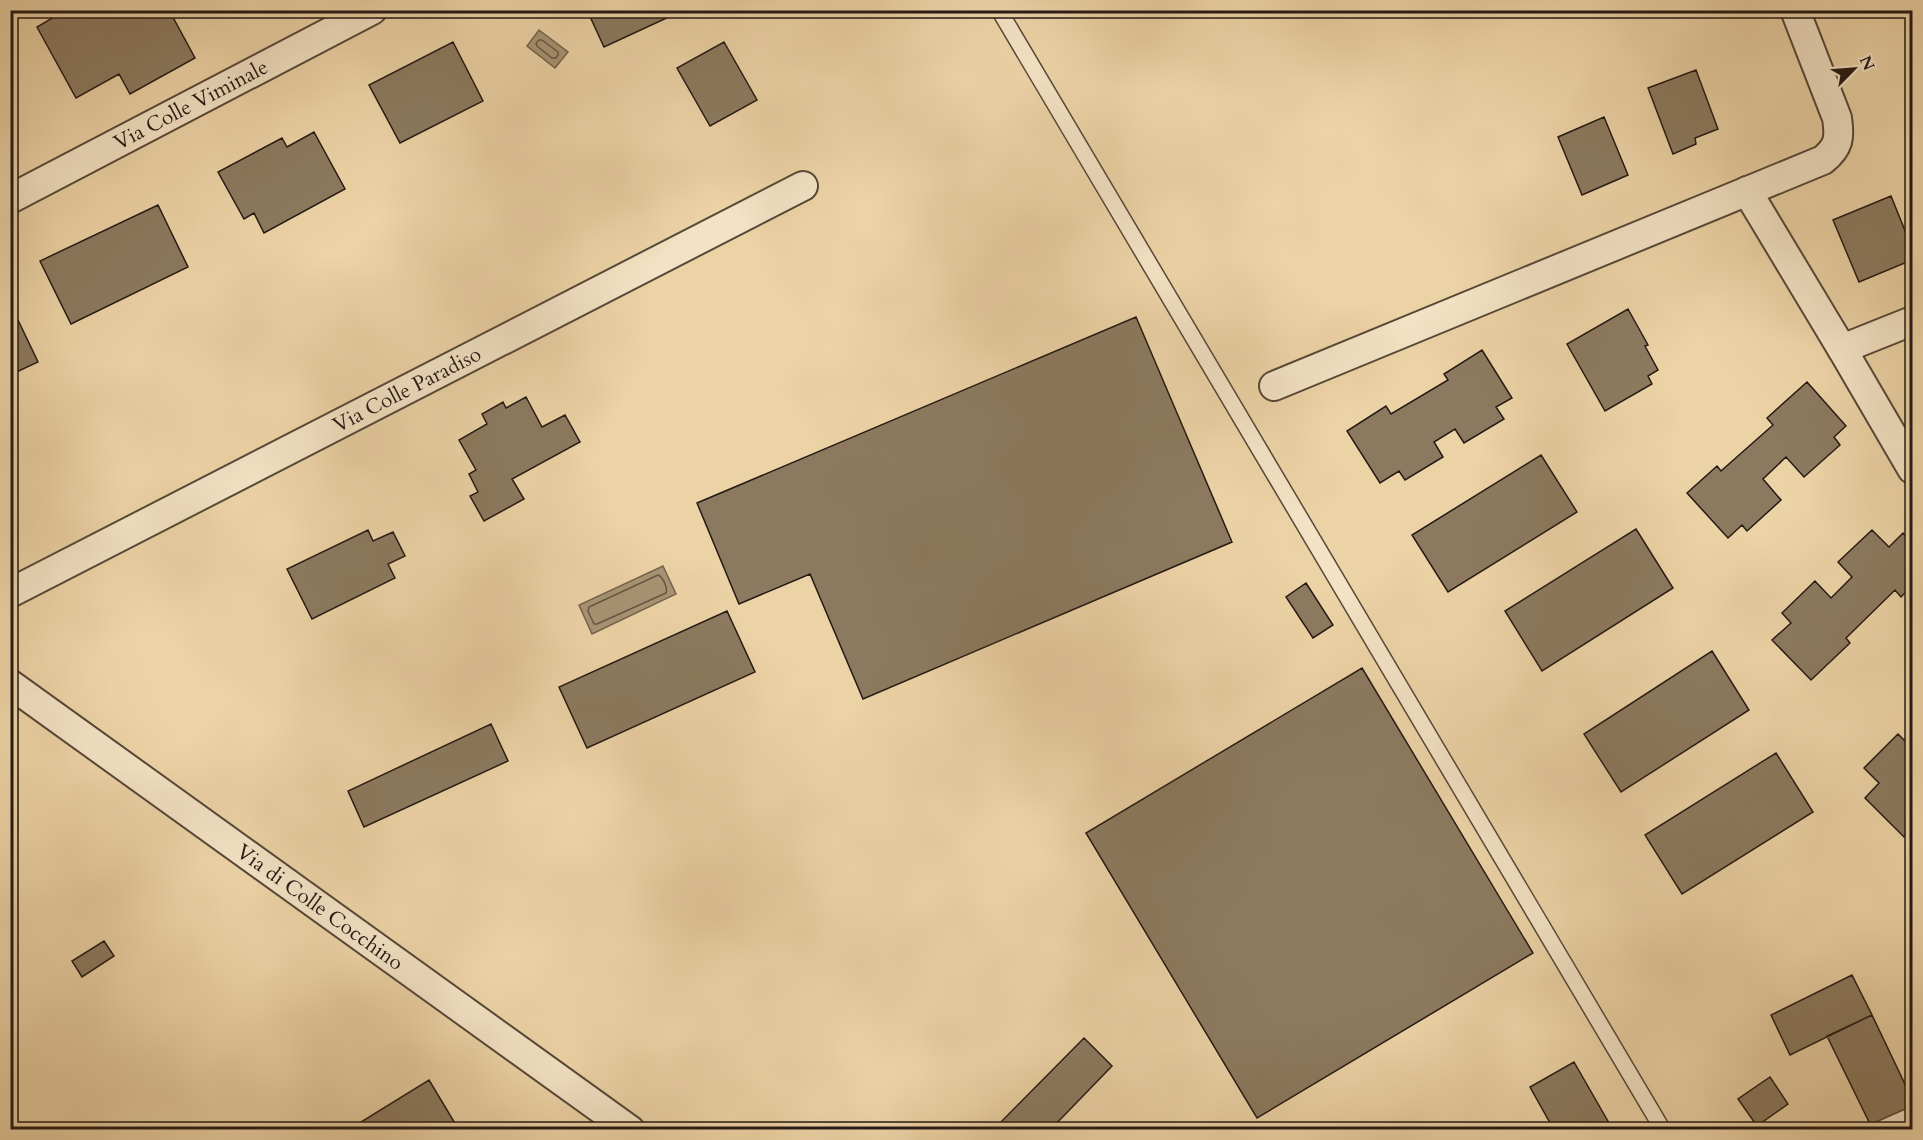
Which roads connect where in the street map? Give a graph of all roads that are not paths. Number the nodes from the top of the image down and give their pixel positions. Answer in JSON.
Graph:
{"nodes":[{"id":1,"x":372,"y":10,"type":"edge"},
{"id":2,"x":999,"y":10,"type":"edge"},
{"id":3,"x":1795,"y":10,"type":"edge"},
{"id":4,"x":803,"y":186,"type":"dead end"},
{"id":5,"x":1747,"y":191,"type":"junction"},
{"id":6,"x":10,"y":199,"type":"edge"},
{"id":7,"x":1912,"y":321,"type":"edge"},
{"id":8,"x":1842,"y":350,"type":"junction"},
{"id":9,"x":1274,"y":386,"type":"dead end"},
{"id":10,"x":1912,"y":469,"type":"edge"},
{"id":11,"x":10,"y":593,"type":"edge"},
{"id":12,"x":10,"y":684,"type":"edge"},
{"id":13,"x":1912,"y":1115,"type":"edge"},
{"id":14,"x":630,"y":1130,"type":"edge"},
{"id":15,"x":1663,"y":1130,"type":"edge"},
{"id":16,"x":1878,"y":1130,"type":"edge"}],
"edges":[{"from":1,"to":6,"type":"street","name":"Via Colle Viminale"},
{"from":2,"to":15,"type":"lane"},
{"from":3,"to":5,"type":"street"},
{"from":4,"to":11,"type":"street","name":"Via Colle Paradiso"},
{"from":5,"to":8,"type":"street"},
{"from":5,"to":9,"type":"street"},
{"from":7,"to":8,"type":"street"},
{"from":8,"to":10,"type":"street"},
{"from":12,"to":14,"type":"street","name":"Via di Colle Cocchino"},
{"from":13,"to":16,"type":"lane"}]}
